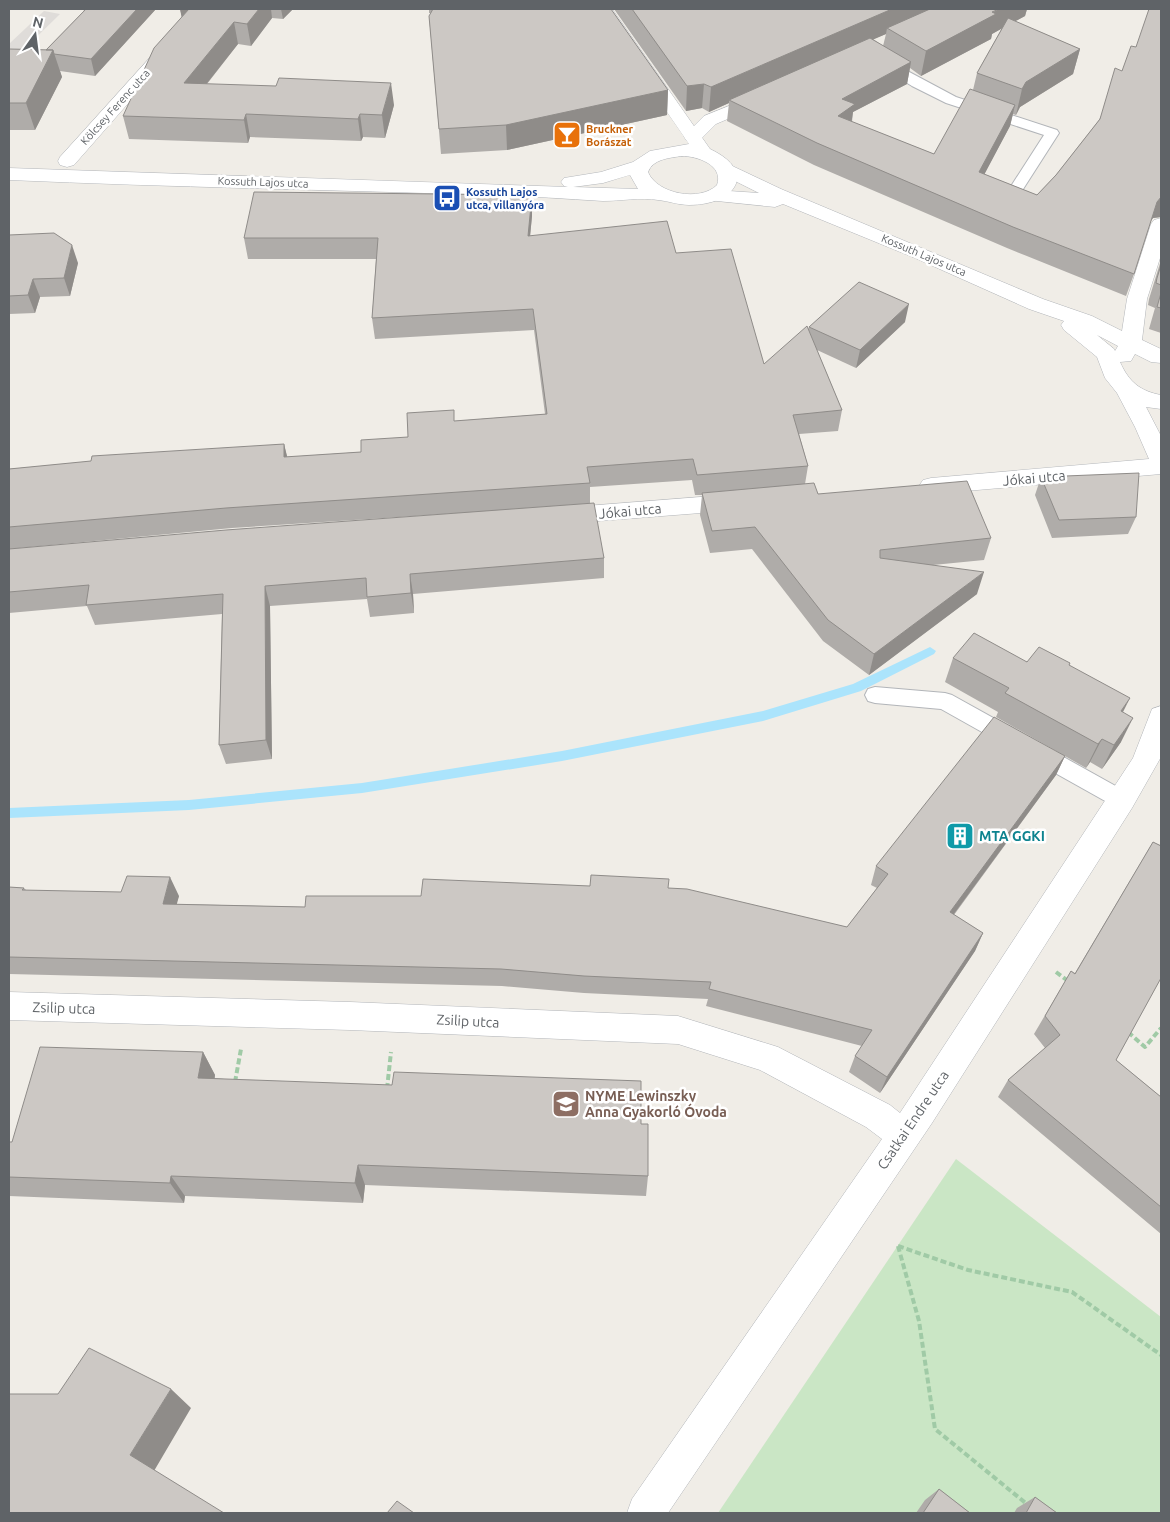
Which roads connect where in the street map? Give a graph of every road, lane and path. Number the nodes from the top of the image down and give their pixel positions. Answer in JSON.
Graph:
{"nodes":[{"id":1,"x":203,"y":9,"type":"edge"},
{"id":2,"x":604,"y":9,"type":"edge"},
{"id":3,"x":874,"y":56,"type":"edge"},
{"id":4,"x":657,"y":87,"type":"junction"},
{"id":5,"x":778,"y":91,"type":"edge"},
{"id":6,"x":693,"y":136,"type":"junction"},
{"id":7,"x":704,"y":152,"type":"junction"},
{"id":8,"x":660,"y":153,"type":"junction"},
{"id":9,"x":67,"y":161,"type":"dead end"},
{"id":10,"x":640,"y":166,"type":"junction"},
{"id":11,"x":726,"y":169,"type":"junction"},
{"id":12,"x":9,"y":174,"type":"edge"},
{"id":13,"x":518,"y":190,"type":"junction"},
{"id":14,"x":656,"y":194,"type":"junction"},
{"id":15,"x":1013,"y":194,"type":"edge"},
{"id":16,"x":714,"y":196,"type":"junction"},
{"id":17,"x":811,"y":208,"type":"junction"},
{"id":18,"x":1161,"y":224,"type":"edge"},
{"id":19,"x":1137,"y":299,"type":"junction"},
{"id":20,"x":1036,"y":304,"type":"junction"},
{"id":21,"x":1085,"y":321,"type":"junction"},
{"id":22,"x":1131,"y":342,"type":"junction"},
{"id":23,"x":1160,"y":358,"type":"edge"},
{"id":24,"x":1117,"y":366,"type":"junction"},
{"id":25,"x":1126,"y":390,"type":"junction"},
{"id":26,"x":1161,"y":402,"type":"edge"},
{"id":27,"x":1161,"y":461,"type":"edge"},
{"id":28,"x":1161,"y":466,"type":"edge"},
{"id":29,"x":911,"y":488,"type":"edge"},
{"id":30,"x":763,"y":500,"type":"edge"},
{"id":31,"x":537,"y":518,"type":"edge"},
{"id":32,"x":875,"y":695,"type":"dead end"},
{"id":33,"x":1161,"y":717,"type":"edge"},
{"id":34,"x":1122,"y":800,"type":"junction"},
{"id":35,"x":1056,"y":972,"type":"dead end"},
{"id":36,"x":1075,"y":987,"type":"edge"},
{"id":37,"x":9,"y":1006,"type":"edge"},
{"id":38,"x":1161,"y":1028,"type":"edge"},
{"id":39,"x":1124,"y":1029,"type":"edge"},
{"id":40,"x":241,"y":1046,"type":"dead end"},
{"id":41,"x":391,"y":1048,"type":"dead end"},
{"id":42,"x":235,"y":1084,"type":"edge"},
{"id":43,"x":386,"y":1096,"type":"edge"},
{"id":44,"x":903,"y":1134,"type":"junction"},
{"id":45,"x":1161,"y":1356,"type":"edge"},
{"id":46,"x":1031,"y":1507,"type":"edge"},
{"id":47,"x":646,"y":1513,"type":"edge"}],
"edges":[{"from":1,"to":9,"type":"street","name":"Kölcsey Ferenc utca"},
{"from":2,"to":4,"type":"street","name":"Kossuth Lajos utca"},
{"from":3,"to":15,"type":"lane"},
{"from":4,"to":6,"type":"street","name":"Kossuth Lajos utca"},
{"from":4,"to":8,"type":"street"},
{"from":5,"to":6,"type":"street"},
{"from":6,"to":7,"type":"street","name":"Kossuth Lajos utca"},
{"from":7,"to":8,"type":"street"},
{"from":7,"to":11,"type":"street","name":"Kossuth Lajos utca"},
{"from":8,"to":10,"type":"street","name":"Kossuth Lajos utca"},
{"from":10,"to":13,"type":"street","name":"Kossuth Lajos utca"},
{"from":10,"to":14,"type":"street"},
{"from":11,"to":16,"type":"street"},
{"from":11,"to":17,"type":"street","name":"Kossuth Lajos utca"},
{"from":12,"to":13,"type":"street","name":"Kossuth Lajos utca"},
{"from":13,"to":14,"type":"street","name":"Kossuth Lajos utca"},
{"from":14,"to":16,"type":"street","name":"Kossuth Lajos utca"},
{"from":16,"to":17,"type":"street","name":"Kossuth Lajos utca"},
{"from":17,"to":20,"type":"street","name":"Kossuth Lajos utca"},
{"from":18,"to":19,"type":"street"},
{"from":19,"to":21,"type":"street"},
{"from":19,"to":22,"type":"street"},
{"from":20,"to":21,"type":"street","name":"Kossuth Lajos utca"},
{"from":20,"to":24,"type":"street","name":"Kossuth Lajos utca"},
{"from":21,"to":22,"type":"street","name":"Kossuth Lajos utca"},
{"from":22,"to":23,"type":"street","name":"Kossuth Lajos utca"},
{"from":22,"to":24,"type":"street"},
{"from":23,"to":24,"type":"street"},
{"from":24,"to":25,"type":"street","name":"Kossuth Lajos utca"},
{"from":25,"to":26,"type":"street"},
{"from":25,"to":27,"type":"street"},
{"from":28,"to":29,"type":"street","name":"Jókai utca"},
{"from":30,"to":31,"type":"street","name":"Jókai utca"},
{"from":32,"to":34,"type":"lane"},
{"from":33,"to":34,"type":"street","name":"Csatkai Endre utca"},
{"from":34,"to":44,"type":"street","name":"Csatkai Endre utca"},
{"from":35,"to":36,"type":"path"},
{"from":37,"to":44,"type":"street","name":"Zsilip utca"},
{"from":38,"to":39,"type":"path"},
{"from":40,"to":42,"type":"path"},
{"from":41,"to":43,"type":"path"},
{"from":44,"to":47,"type":"street","name":"Csatkai Endre utca"},
{"from":45,"to":46,"type":"path"}]}
